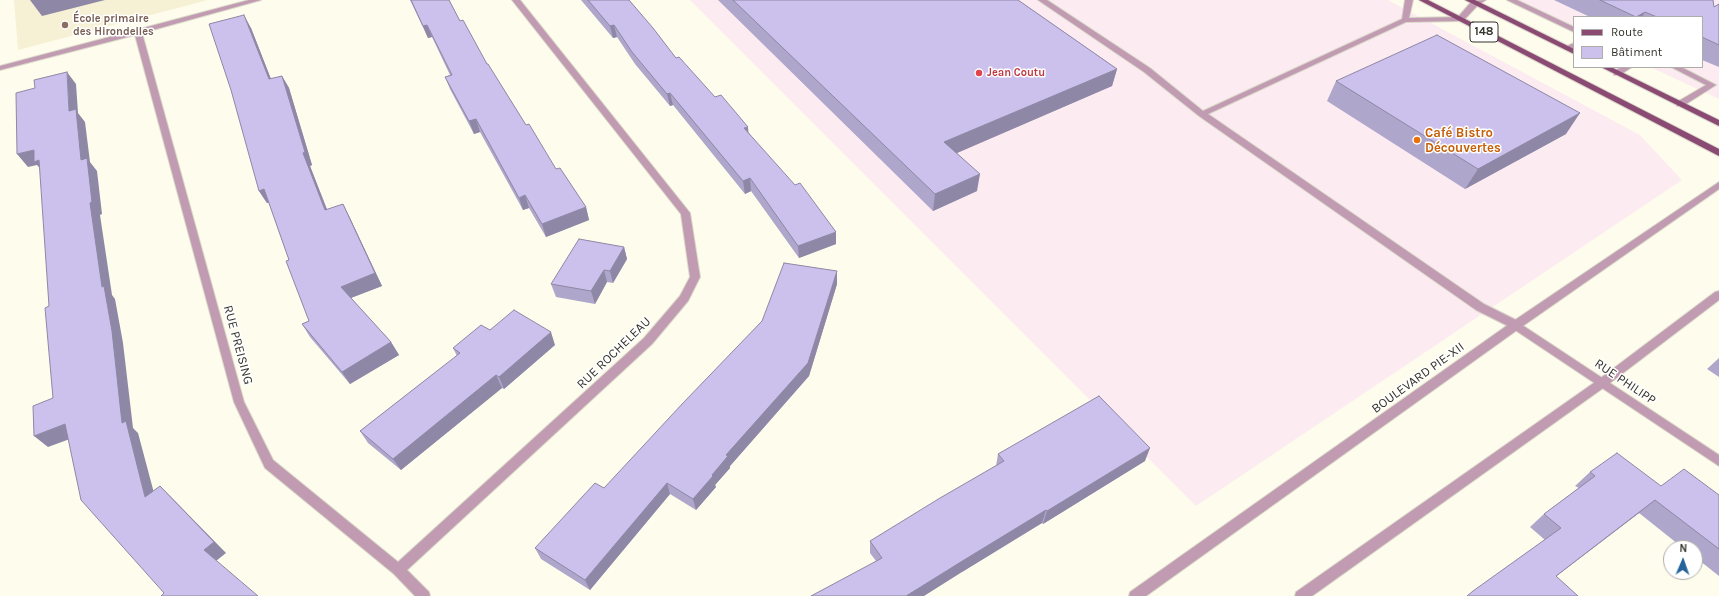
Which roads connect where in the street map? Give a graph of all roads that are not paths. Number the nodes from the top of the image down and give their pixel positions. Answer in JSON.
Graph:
{"nodes":[{"id":1,"x":257,"y":0,"type":"edge"},
{"id":2,"x":516,"y":0,"type":"edge"},
{"id":3,"x":1042,"y":0,"type":"edge"},
{"id":4,"x":1409,"y":0,"type":"edge"},
{"id":5,"x":1423,"y":0,"type":"edge"},
{"id":6,"x":1511,"y":0,"type":"edge"},
{"id":7,"x":1475,"y":1,"type":"edge"},
{"id":8,"x":1460,"y":19,"type":"junction"},
{"id":9,"x":1405,"y":20,"type":"junction"},
{"id":10,"x":1573,"y":30,"type":"edge"},
{"id":11,"x":138,"y":32,"type":"junction"},
{"id":12,"x":1572,"y":48,"type":"edge"},
{"id":13,"x":0,"y":68,"type":"edge"},
{"id":14,"x":1607,"y":68,"type":"edge"},
{"id":15,"x":1626,"y":68,"type":"edge"},
{"id":16,"x":1677,"y":68,"type":"edge"},
{"id":17,"x":1617,"y":73,"type":"junction"},
{"id":18,"x":1680,"y":104,"type":"junction"},
{"id":19,"x":1202,"y":114,"type":"junction"},
{"id":20,"x":1719,"y":123,"type":"edge"},
{"id":21,"x":1719,"y":153,"type":"edge"},
{"id":22,"x":1719,"y":185,"type":"edge"},
{"id":23,"x":1719,"y":294,"type":"edge"},
{"id":24,"x":1516,"y":325,"type":"junction"},
{"id":25,"x":1602,"y":383,"type":"junction"},
{"id":26,"x":1719,"y":461,"type":"edge"},
{"id":27,"x":398,"y":570,"type":"junction"},
{"id":28,"x":424,"y":596,"type":"edge"},
{"id":29,"x":1134,"y":596,"type":"edge"},
{"id":30,"x":1301,"y":596,"type":"edge"}],
"edges":[{"from":1,"to":11,"type":"street"},
{"from":2,"to":27,"type":"street","name":"RUE ROCHELEAU"},
{"from":3,"to":19,"type":"street","name":"RUE PHILIPP"},
{"from":4,"to":9,"type":"street"},
{"from":5,"to":8,"type":"main road","number":"148"},
{"from":6,"to":10,"type":"street"},
{"from":7,"to":8,"type":"street"},
{"from":7,"to":12,"type":"main road","number":"148"},
{"from":8,"to":9,"type":"street"},
{"from":8,"to":21,"type":"main road","number":"148"},
{"from":9,"to":19,"type":"street"},
{"from":11,"to":13,"type":"street"},
{"from":11,"to":27,"type":"street","name":"RUE PREISING"},
{"from":14,"to":17,"type":"main road"},
{"from":15,"to":17,"type":"street"},
{"from":16,"to":18,"type":"street"},
{"from":17,"to":18,"type":"main road"},
{"from":18,"to":20,"type":"main road"},
{"from":19,"to":24,"type":"street","name":"RUE PHILIPP"},
{"from":22,"to":24,"type":"street","name":"BOULEVARD PIE-XII"},
{"from":23,"to":25,"type":"street"},
{"from":24,"to":25,"type":"street","name":"RUE PHILIPP"},
{"from":24,"to":29,"type":"street","name":"BOULEVARD PIE-XII"},
{"from":25,"to":26,"type":"street","name":"RUE PHILIPP"},
{"from":25,"to":30,"type":"street"},
{"from":27,"to":28,"type":"street","name":"RUE PREISING"}]}
